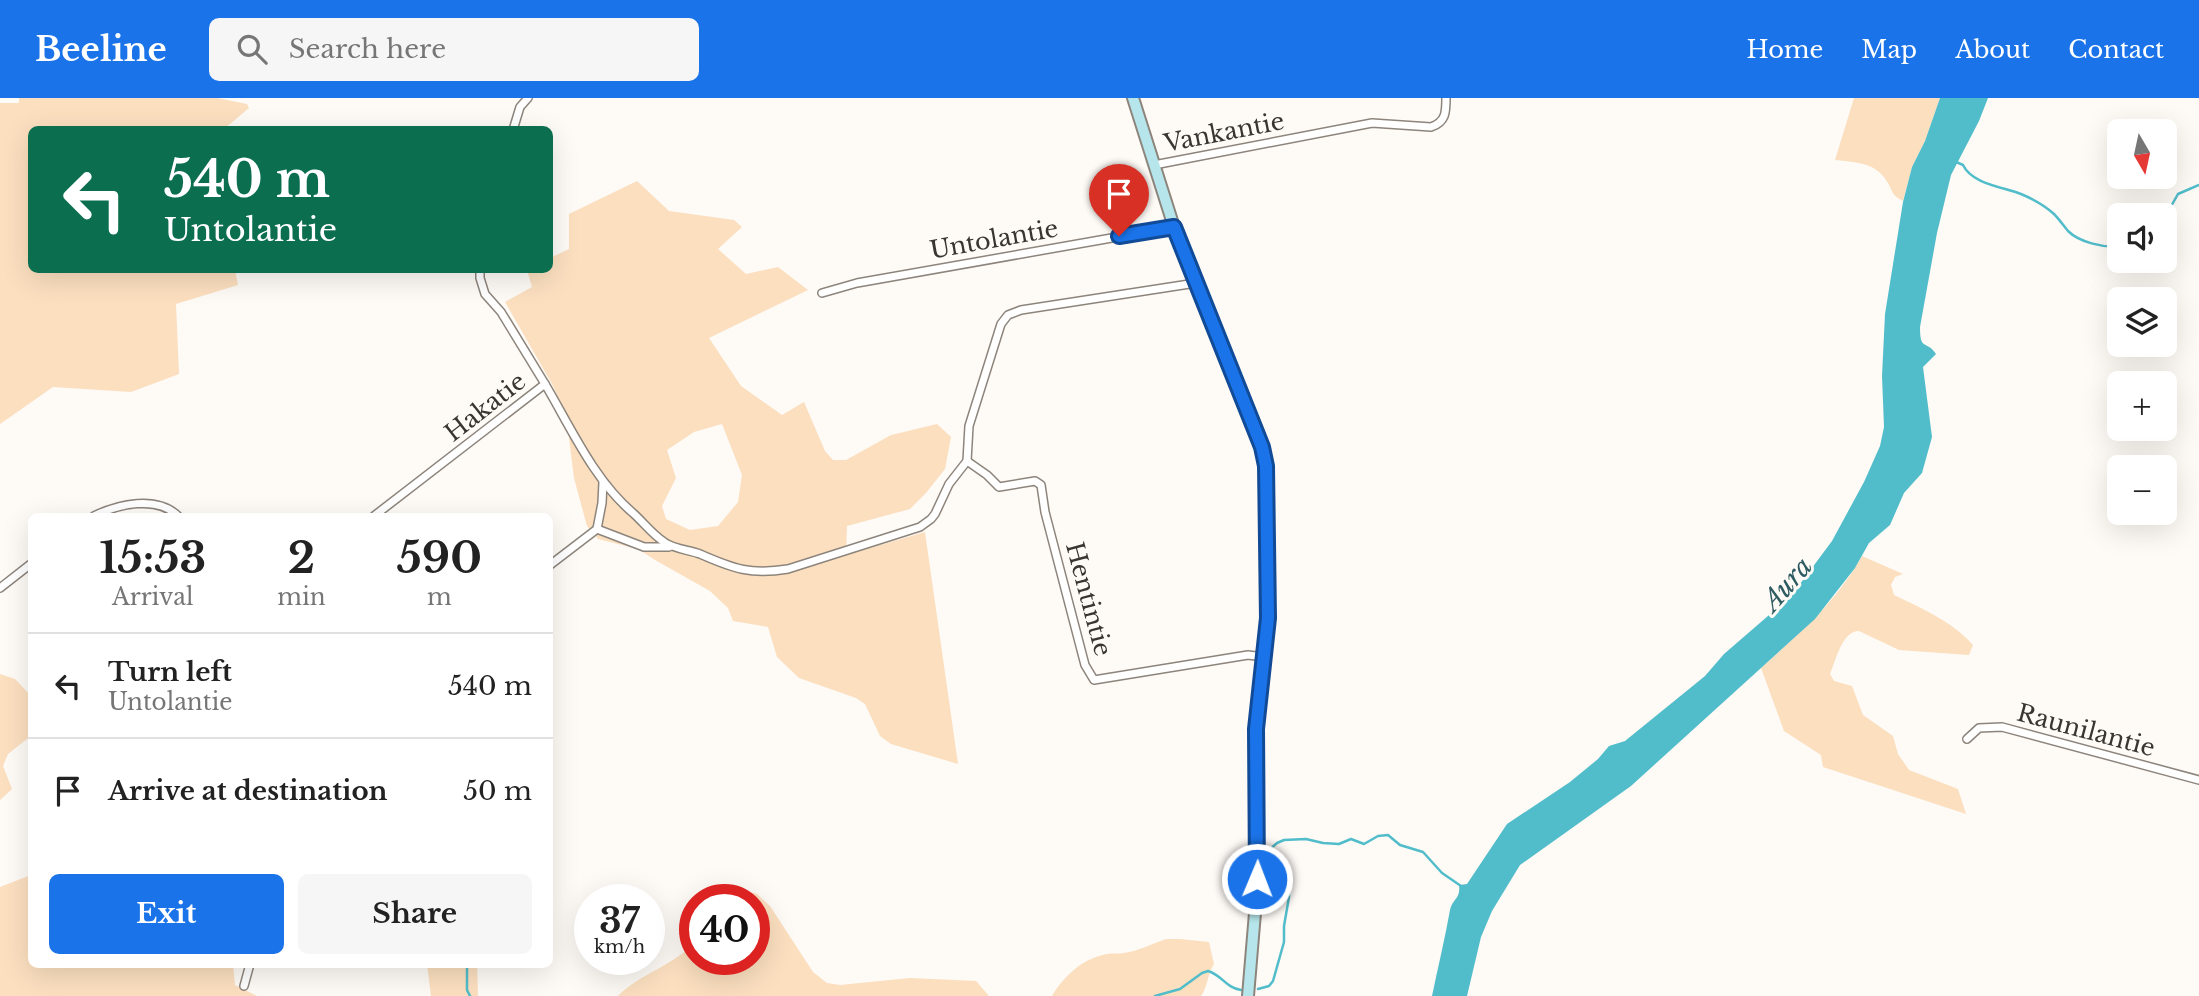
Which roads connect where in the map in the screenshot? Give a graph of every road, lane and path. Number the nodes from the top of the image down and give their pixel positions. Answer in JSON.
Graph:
{"nodes":[{"id":1,"x":528,"y":98,"type":"edge"},
{"id":2,"x":1133,"y":98,"type":"edge"},
{"id":3,"x":1446,"y":98,"type":"edge"},
{"id":4,"x":514,"y":126,"type":"edge"},
{"id":5,"x":1154,"y":165,"type":"junction"},
{"id":6,"x":1174,"y":227,"type":"junction"},
{"id":7,"x":480,"y":273,"type":"edge"},
{"id":8,"x":1196,"y":283,"type":"junction"},
{"id":9,"x":822,"y":293,"type":"dead end"},
{"id":10,"x":545,"y":384,"type":"junction"},
{"id":11,"x":967,"y":461,"type":"junction"},
{"id":12,"x":603,"y":481,"type":"junction"},
{"id":13,"x":100,"y":513,"type":"edge"},
{"id":14,"x":174,"y":513,"type":"edge"},
{"id":15,"x":378,"y":513,"type":"edge"},
{"id":16,"x":597,"y":528,"type":"junction"},
{"id":17,"x":673,"y":546,"type":"junction"},
{"id":18,"x":553,"y":563,"type":"edge"},
{"id":19,"x":28,"y":566,"type":"edge"},
{"id":20,"x":0,"y":588,"type":"edge"},
{"id":21,"x":1264,"y":657,"type":"junction"},
{"id":22,"x":1967,"y":740,"type":"dead end"},
{"id":23,"x":2199,"y":780,"type":"edge"},
{"id":24,"x":249,"y":968,"type":"edge"},
{"id":25,"x":244,"y":986,"type":"dead end"},
{"id":26,"x":1248,"y":996,"type":"edge"}],
"edges":[{"from":1,"to":4,"type":"street"},
{"from":2,"to":5,"type":"street"},
{"from":3,"to":5,"type":"street","name":"Vankantie"},
{"from":5,"to":6,"type":"street"},
{"from":6,"to":8,"type":"street"},
{"from":6,"to":9,"type":"street","name":"Untolantie"},
{"from":7,"to":10,"type":"street","name":"Hakatie"},
{"from":8,"to":11,"type":"street"},
{"from":8,"to":21,"type":"street"},
{"from":10,"to":12,"type":"street"},
{"from":10,"to":15,"type":"street","name":"Hakatie"},
{"from":11,"to":17,"type":"street"},
{"from":11,"to":21,"type":"street","name":"Hentintie"},
{"from":12,"to":16,"type":"street"},
{"from":12,"to":17,"type":"street"},
{"from":13,"to":14,"type":"street"},
{"from":16,"to":17,"type":"street"},
{"from":16,"to":18,"type":"street"},
{"from":19,"to":20,"type":"street"},
{"from":21,"to":26,"type":"street"},
{"from":22,"to":23,"type":"street","name":"Raunilantie"},
{"from":24,"to":25,"type":"street"}]}
